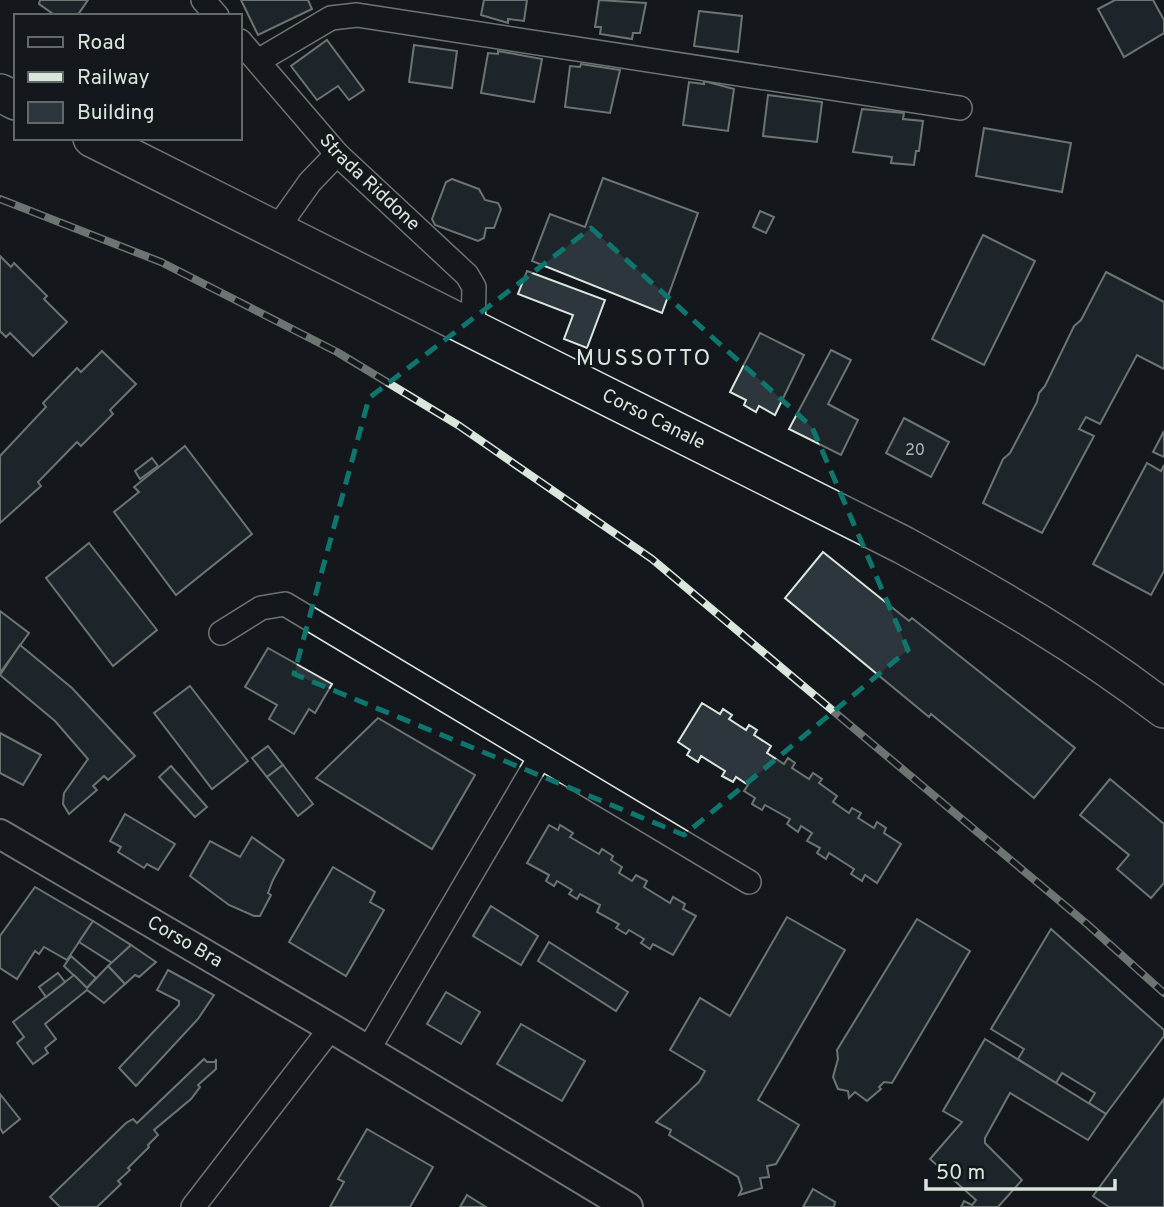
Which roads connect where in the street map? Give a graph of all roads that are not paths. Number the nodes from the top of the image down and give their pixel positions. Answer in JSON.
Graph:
{"nodes":[{"id":1,"x":203,"y":0,"type":"edge"},
{"id":2,"x":216,"y":14,"type":"edge"},
{"id":3,"x":242,"y":43,"type":"edge"},
{"id":4,"x":258,"y":61,"type":"junction"},
{"id":5,"x":960,"y":108,"type":"dead end"},
{"id":6,"x":96,"y":140,"type":"edge"},
{"id":7,"x":337,"y":154,"type":"junction"},
{"id":8,"x":276,"y":230,"type":"junction"},
{"id":9,"x":473,"y":331,"type":"junction"},
{"id":10,"x":221,"y":633,"type":"dead end"},
{"id":11,"x":1164,"y":709,"type":"edge"},
{"id":12,"x":540,"y":757,"type":"junction"},
{"id":13,"x":0,"y":834,"type":"edge"},
{"id":14,"x":749,"y":882,"type":"dead end"},
{"id":15,"x":331,"y":1028,"type":"junction"},
{"id":16,"x":368,"y":1050,"type":"junction"},
{"id":17,"x":193,"y":1207,"type":"edge"},
{"id":18,"x":628,"y":1207,"type":"edge"}],
"edges":[{"from":1,"to":2,"type":"street"},
{"from":3,"to":4,"type":"street","name":"Strada Riddone"},
{"from":4,"to":5,"type":"street"},
{"from":4,"to":7,"type":"street","name":"Strada Riddone"},
{"from":6,"to":8,"type":"main road","name":"Corso Canale"},
{"from":7,"to":8,"type":"street"},
{"from":7,"to":9,"type":"street","name":"Strada Riddone"},
{"from":8,"to":9,"type":"main road","name":"Corso Canale"},
{"from":9,"to":11,"type":"main road","name":"Corso Canale"},
{"from":10,"to":12,"type":"street"},
{"from":12,"to":14,"type":"street"},
{"from":12,"to":16,"type":"street"},
{"from":13,"to":15,"type":"street","name":"Corso Bra"},
{"from":15,"to":16,"type":"street","name":"Corso Bra"},
{"from":15,"to":17,"type":"street"},
{"from":16,"to":18,"type":"street","name":"Corso Bra"}]}
